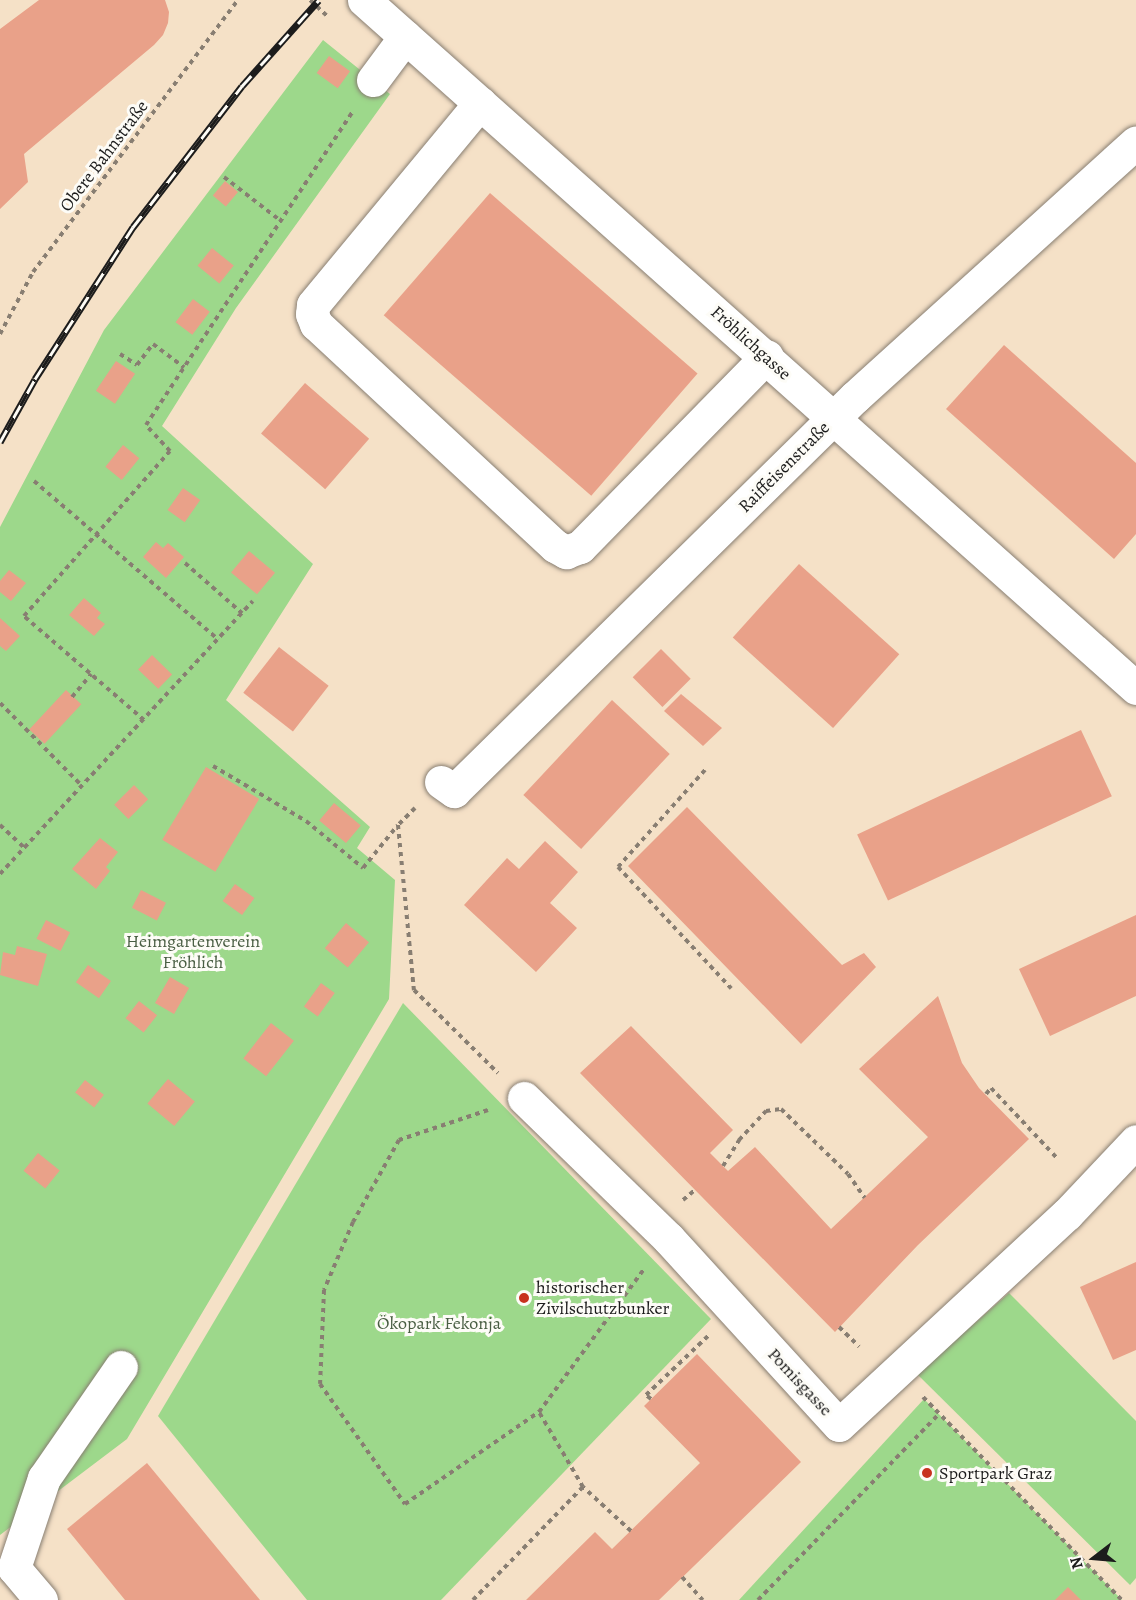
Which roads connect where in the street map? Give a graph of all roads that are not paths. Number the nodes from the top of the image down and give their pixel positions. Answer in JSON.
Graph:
{"nodes":[{"id":1,"x":364,"y":0,"type":"edge"},
{"id":2,"x":405,"y":37,"type":"junction"},
{"id":3,"x":373,"y":80,"type":"road end"},
{"id":4,"x":480,"y":103,"type":"junction"},
{"id":5,"x":1136,"y":142,"type":"edge"},
{"id":6,"x":767,"y":356,"type":"junction"},
{"id":7,"x":833,"y":418,"type":"junction"},
{"id":8,"x":1136,"y":688,"type":"edge"},
{"id":9,"x":441,"y":782,"type":"road end"},
{"id":10,"x":524,"y":1098,"type":"road end"},
{"id":11,"x":1136,"y":1141,"type":"edge"},
{"id":12,"x":120,"y":1367,"type":"dead end"},
{"id":13,"x":41,"y":1600,"type":"edge"}],
"edges":[{"from":1,"to":2,"type":"street","name":"Fröhlichgasse"},
{"from":2,"to":3,"type":"street"},
{"from":2,"to":4,"type":"street","name":"Fröhlichgasse"},
{"from":4,"to":6,"type":"street","name":"Fröhlichgasse"},
{"from":4,"to":6,"type":"street"},
{"from":5,"to":7,"type":"street","name":"Raiffeisenstraße"},
{"from":6,"to":7,"type":"street","name":"Fröhlichgasse"},
{"from":7,"to":8,"type":"street","name":"Fröhlichgasse"},
{"from":7,"to":9,"type":"street","name":"Raiffeisenstraße"},
{"from":10,"to":11,"type":"street","name":"Pomisgasse"},
{"from":12,"to":13,"type":"street"}]}
